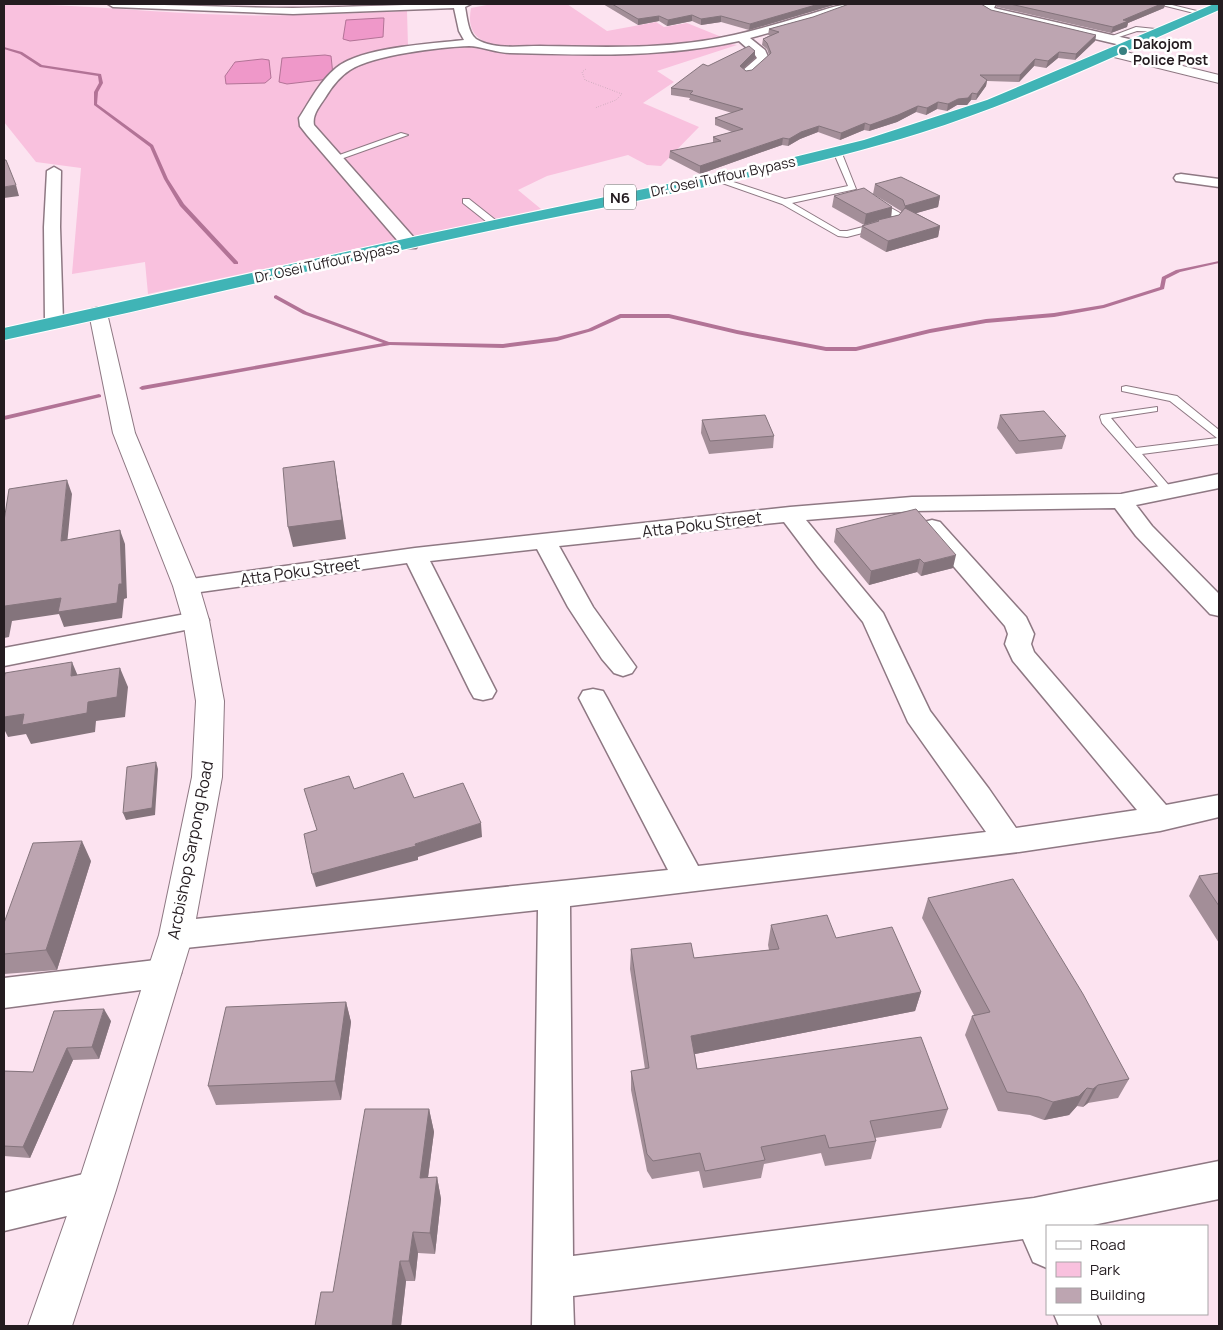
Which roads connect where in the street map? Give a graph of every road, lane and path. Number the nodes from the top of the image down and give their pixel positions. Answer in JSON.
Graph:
{"nodes":[{"id":1,"x":114,"y":4,"type":"edge"},
{"id":2,"x":463,"y":4,"type":"edge"},
{"id":3,"x":854,"y":4,"type":"edge"},
{"id":4,"x":991,"y":4,"type":"edge"},
{"id":5,"x":1161,"y":4,"type":"edge"},
{"id":6,"x":1219,"y":6,"type":"edge"},
{"id":7,"x":1202,"y":13,"type":"junction"},
{"id":8,"x":1162,"y":30,"type":"junction"},
{"id":9,"x":741,"y":37,"type":"junction"},
{"id":10,"x":472,"y":42,"type":"junction"},
{"id":11,"x":1110,"y":45,"type":"junction"},
{"id":12,"x":612,"y":51,"type":"junction"},
{"id":13,"x":747,"y":72,"type":"edge"},
{"id":14,"x":1219,"y":79,"type":"edge"},
{"id":15,"x":595,"y":108,"type":"dead end"},
{"id":16,"x":404,"y":135,"type":"dead end"},
{"id":17,"x":837,"y":151,"type":"junction"},
{"id":18,"x":335,"y":158,"type":"junction"},
{"id":19,"x":54,"y":171,"type":"dead end"},
{"id":20,"x":712,"y":178,"type":"junction"},
{"id":21,"x":1181,"y":178,"type":"dead end"},
{"id":22,"x":1219,"y":183,"type":"edge"},
{"id":23,"x":861,"y":191,"type":"junction"},
{"id":24,"x":466,"y":201,"type":"dead end"},
{"id":25,"x":785,"y":202,"type":"junction"},
{"id":26,"x":495,"y":224,"type":"junction"},
{"id":27,"x":410,"y":244,"type":"junction"},
{"id":28,"x":98,"y":313,"type":"junction"},
{"id":29,"x":54,"y":322,"type":"junction"},
{"id":30,"x":4,"y":334,"type":"edge"},
{"id":31,"x":1126,"y":389,"type":"dead end"},
{"id":32,"x":1153,"y":409,"type":"dead end"},
{"id":33,"x":1219,"y":435,"type":"edge"},
{"id":34,"x":1219,"y":441,"type":"edge"},
{"id":35,"x":1133,"y":452,"type":"junction"},
{"id":36,"x":1219,"y":481,"type":"edge"},
{"id":37,"x":1168,"y":491,"type":"junction"},
{"id":38,"x":1121,"y":500,"type":"junction"},
{"id":39,"x":912,"y":504,"type":"junction"},
{"id":40,"x":790,"y":514,"type":"junction"},
{"id":41,"x":545,"y":542,"type":"junction"},
{"id":42,"x":415,"y":556,"type":"junction"},
{"id":43,"x":186,"y":586,"type":"junction"},
{"id":44,"x":1219,"y":608,"type":"edge"},
{"id":45,"x":196,"y":620,"type":"junction"},
{"id":46,"x":4,"y":657,"type":"edge"},
{"id":47,"x":624,"y":667,"type":"dead end"},
{"id":48,"x":482,"y":690,"type":"dead end"},
{"id":49,"x":593,"y":698,"type":"dead end"},
{"id":50,"x":1219,"y":806,"type":"edge"},
{"id":51,"x":1160,"y":819,"type":"junction"},
{"id":52,"x":1008,"y":842,"type":"junction"},
{"id":53,"x":689,"y":880,"type":"junction"},
{"id":54,"x":554,"y":896,"type":"junction"},
{"id":55,"x":176,"y":934,"type":"junction"},
{"id":56,"x":164,"y":973,"type":"junction"},
{"id":57,"x":4,"y":993,"type":"edge"},
{"id":58,"x":1219,"y":1180,"type":"edge"},
{"id":59,"x":96,"y":1190,"type":"junction"},
{"id":60,"x":4,"y":1212,"type":"edge"},
{"id":61,"x":1067,"y":1225,"type":"edge"},
{"id":62,"x":1040,"y":1233,"type":"edge"},
{"id":63,"x":552,"y":1279,"type":"junction"},
{"id":64,"x":50,"y":1326,"type":"edge"},
{"id":65,"x":553,"y":1326,"type":"edge"}],
"edges":[{"from":1,"to":2,"type":"street"},
{"from":2,"to":10,"type":"street"},
{"from":3,"to":9,"type":"street"},
{"from":4,"to":11,"type":"street"},
{"from":5,"to":7,"type":"lane"},
{"from":6,"to":7,"type":"highway","name":"Dr. Osei Tuffour Bypass","number":"N6"},
{"from":7,"to":8,"type":"highway","name":"Dr. Osei Tuffour Bypass","number":"N6"},
{"from":8,"to":11,"type":"highway","name":"Dr. Osei Tuffour Bypass","number":"N6"},
{"from":8,"to":11,"type":"lane"},
{"from":9,"to":12,"type":"street"},
{"from":9,"to":13,"type":"street"},
{"from":10,"to":12,"type":"street"},
{"from":10,"to":18,"type":"street"},
{"from":11,"to":14,"type":"street"},
{"from":11,"to":17,"type":"highway","name":"Dr. Osei Tuffour Bypass","number":"N6"},
{"from":12,"to":15,"type":"path"},
{"from":16,"to":18,"type":"lane"},
{"from":17,"to":20,"type":"highway","name":"Dr. Osei Tuffour Bypass","number":"N6"},
{"from":17,"to":23,"type":"lane"},
{"from":18,"to":27,"type":"street"},
{"from":19,"to":29,"type":"street"},
{"from":20,"to":25,"type":"lane"},
{"from":20,"to":26,"type":"highway","name":"Dr. Osei Tuffour Bypass","number":"N6"},
{"from":21,"to":22,"type":"street"},
{"from":23,"to":25,"type":"lane"},
{"from":23,"to":25,"type":"lane"},
{"from":24,"to":26,"type":"lane"},
{"from":26,"to":27,"type":"highway","name":"Dr. Osei Tuffour Bypass","number":"N6"},
{"from":27,"to":28,"type":"highway","name":"Dr. Osei Tuffour Bypass","number":"N6"},
{"from":28,"to":29,"type":"highway","name":"Dr. Osei Tuffour Bypass","number":"N6"},
{"from":28,"to":43,"type":"street","name":"Arcbishop Sarpong Road"},
{"from":29,"to":30,"type":"highway","name":"Dr. Osei Tuffour Bypass","number":"N6"},
{"from":31,"to":33,"type":"lane"},
{"from":32,"to":35,"type":"lane"},
{"from":34,"to":35,"type":"lane"},
{"from":35,"to":37,"type":"lane"},
{"from":36,"to":37,"type":"street","name":"Atta Poku Street"},
{"from":37,"to":38,"type":"street","name":"Atta Poku Street"},
{"from":38,"to":39,"type":"street","name":"Atta Poku Street"},
{"from":38,"to":44,"type":"street"},
{"from":39,"to":40,"type":"street","name":"Atta Poku Street"},
{"from":39,"to":51,"type":"street"},
{"from":40,"to":41,"type":"street","name":"Atta Poku Street"},
{"from":40,"to":52,"type":"street"},
{"from":41,"to":42,"type":"street","name":"Atta Poku Street"},
{"from":41,"to":47,"type":"street"},
{"from":42,"to":43,"type":"street","name":"Atta Poku Street"},
{"from":42,"to":48,"type":"street"},
{"from":43,"to":45,"type":"street","name":"Arcbishop Sarpong Road"},
{"from":45,"to":46,"type":"street"},
{"from":45,"to":55,"type":"street","name":"Arcbishop Sarpong Road"},
{"from":49,"to":53,"type":"street"},
{"from":50,"to":51,"type":"street"},
{"from":51,"to":52,"type":"street"},
{"from":52,"to":53,"type":"street"},
{"from":53,"to":54,"type":"street"},
{"from":54,"to":55,"type":"street"},
{"from":54,"to":63,"type":"street"},
{"from":55,"to":56,"type":"street","name":"Arcbishop Sarpong Road"},
{"from":56,"to":57,"type":"street"},
{"from":56,"to":59,"type":"street","name":"Arcbishop Sarpong Road"},
{"from":58,"to":61,"type":"street"},
{"from":59,"to":60,"type":"street"},
{"from":59,"to":64,"type":"street","name":"Arcbishop Sarpong Road"},
{"from":62,"to":63,"type":"street"},
{"from":63,"to":65,"type":"street"}]}
